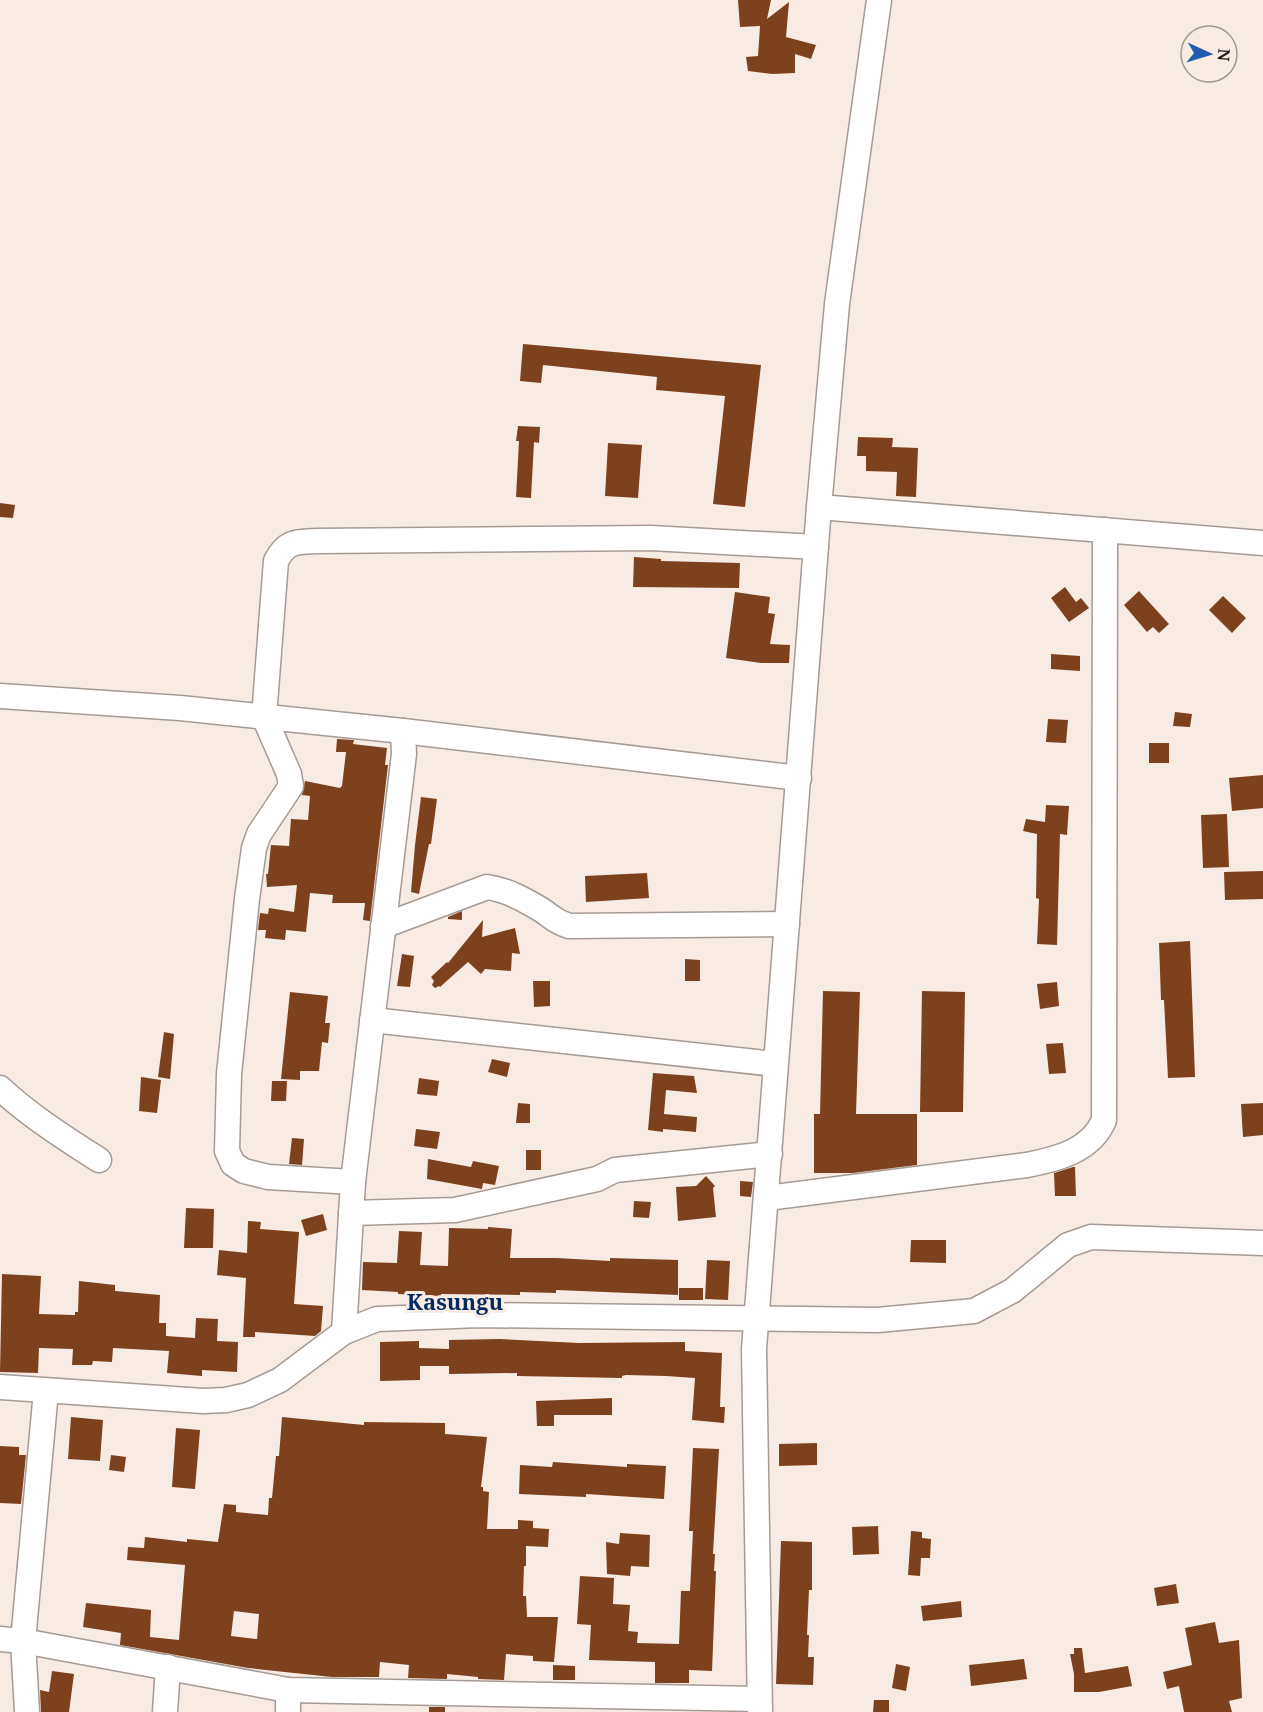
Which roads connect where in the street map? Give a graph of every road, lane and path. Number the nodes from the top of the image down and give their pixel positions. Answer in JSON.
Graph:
{"nodes":[{"id":1,"x":879,"y":0,"type":"edge"},
{"id":2,"x":819,"y":507,"type":"junction"},
{"id":3,"x":1105,"y":530,"type":"junction"},
{"id":4,"x":1263,"y":543,"type":"edge"},
{"id":5,"x":816,"y":547,"type":"junction"},
{"id":6,"x":0,"y":696,"type":"edge"},
{"id":7,"x":264,"y":717,"type":"junction"},
{"id":8,"x":403,"y":731,"type":"junction"},
{"id":9,"x":799,"y":778,"type":"junction"},
{"id":10,"x":787,"y":924,"type":"junction"},
{"id":11,"x":383,"y":926,"type":"junction"},
{"id":12,"x":372,"y":1020,"type":"junction"},
{"id":13,"x":775,"y":1064,"type":"junction"},
{"id":14,"x":0,"y":1088,"type":"edge"},
{"id":15,"x":771,"y":1154,"type":"junction"},
{"id":16,"x":99,"y":1160,"type":"dead end"},
{"id":17,"x":353,"y":1182,"type":"junction"},
{"id":18,"x":767,"y":1198,"type":"junction"},
{"id":19,"x":351,"y":1213,"type":"junction"},
{"id":20,"x":1263,"y":1243,"type":"edge"},
{"id":21,"x":757,"y":1318,"type":"junction"},
{"id":22,"x":344,"y":1332,"type":"junction"},
{"id":23,"x":0,"y":1387,"type":"edge"},
{"id":24,"x":46,"y":1390,"type":"junction"},
{"id":25,"x":11,"y":1640,"type":"edge"},
{"id":26,"x":168,"y":1667,"type":"junction"},
{"id":27,"x":288,"y":1701,"type":"edge"},
{"id":28,"x":759,"y":1705,"type":"edge"},
{"id":29,"x":27,"y":1712,"type":"edge"},
{"id":30,"x":165,"y":1712,"type":"edge"}],
"edges":[{"from":1,"to":2,"type":"street"},
{"from":2,"to":3,"type":"street"},
{"from":2,"to":5,"type":"street"},
{"from":3,"to":4,"type":"street"},
{"from":3,"to":18,"type":"street"},
{"from":5,"to":7,"type":"street"},
{"from":5,"to":9,"type":"street"},
{"from":6,"to":7,"type":"street"},
{"from":7,"to":8,"type":"street"},
{"from":7,"to":17,"type":"street"},
{"from":8,"to":9,"type":"street"},
{"from":8,"to":11,"type":"street"},
{"from":9,"to":10,"type":"street"},
{"from":10,"to":11,"type":"street"},
{"from":10,"to":13,"type":"street"},
{"from":11,"to":12,"type":"street"},
{"from":12,"to":13,"type":"street"},
{"from":12,"to":17,"type":"street"},
{"from":13,"to":15,"type":"street"},
{"from":14,"to":16,"type":"street"},
{"from":15,"to":18,"type":"street"},
{"from":15,"to":19,"type":"street"},
{"from":17,"to":19,"type":"street"},
{"from":18,"to":21,"type":"street"},
{"from":19,"to":22,"type":"street"},
{"from":20,"to":21,"type":"street"},
{"from":21,"to":22,"type":"street"},
{"from":21,"to":28,"type":"street"},
{"from":22,"to":24,"type":"street"},
{"from":23,"to":24,"type":"street"},
{"from":24,"to":25,"type":"street"},
{"from":25,"to":26,"type":"street"},
{"from":25,"to":29,"type":"street"},
{"from":26,"to":27,"type":"street"},
{"from":26,"to":30,"type":"street"},
{"from":27,"to":28,"type":"street"}]}
